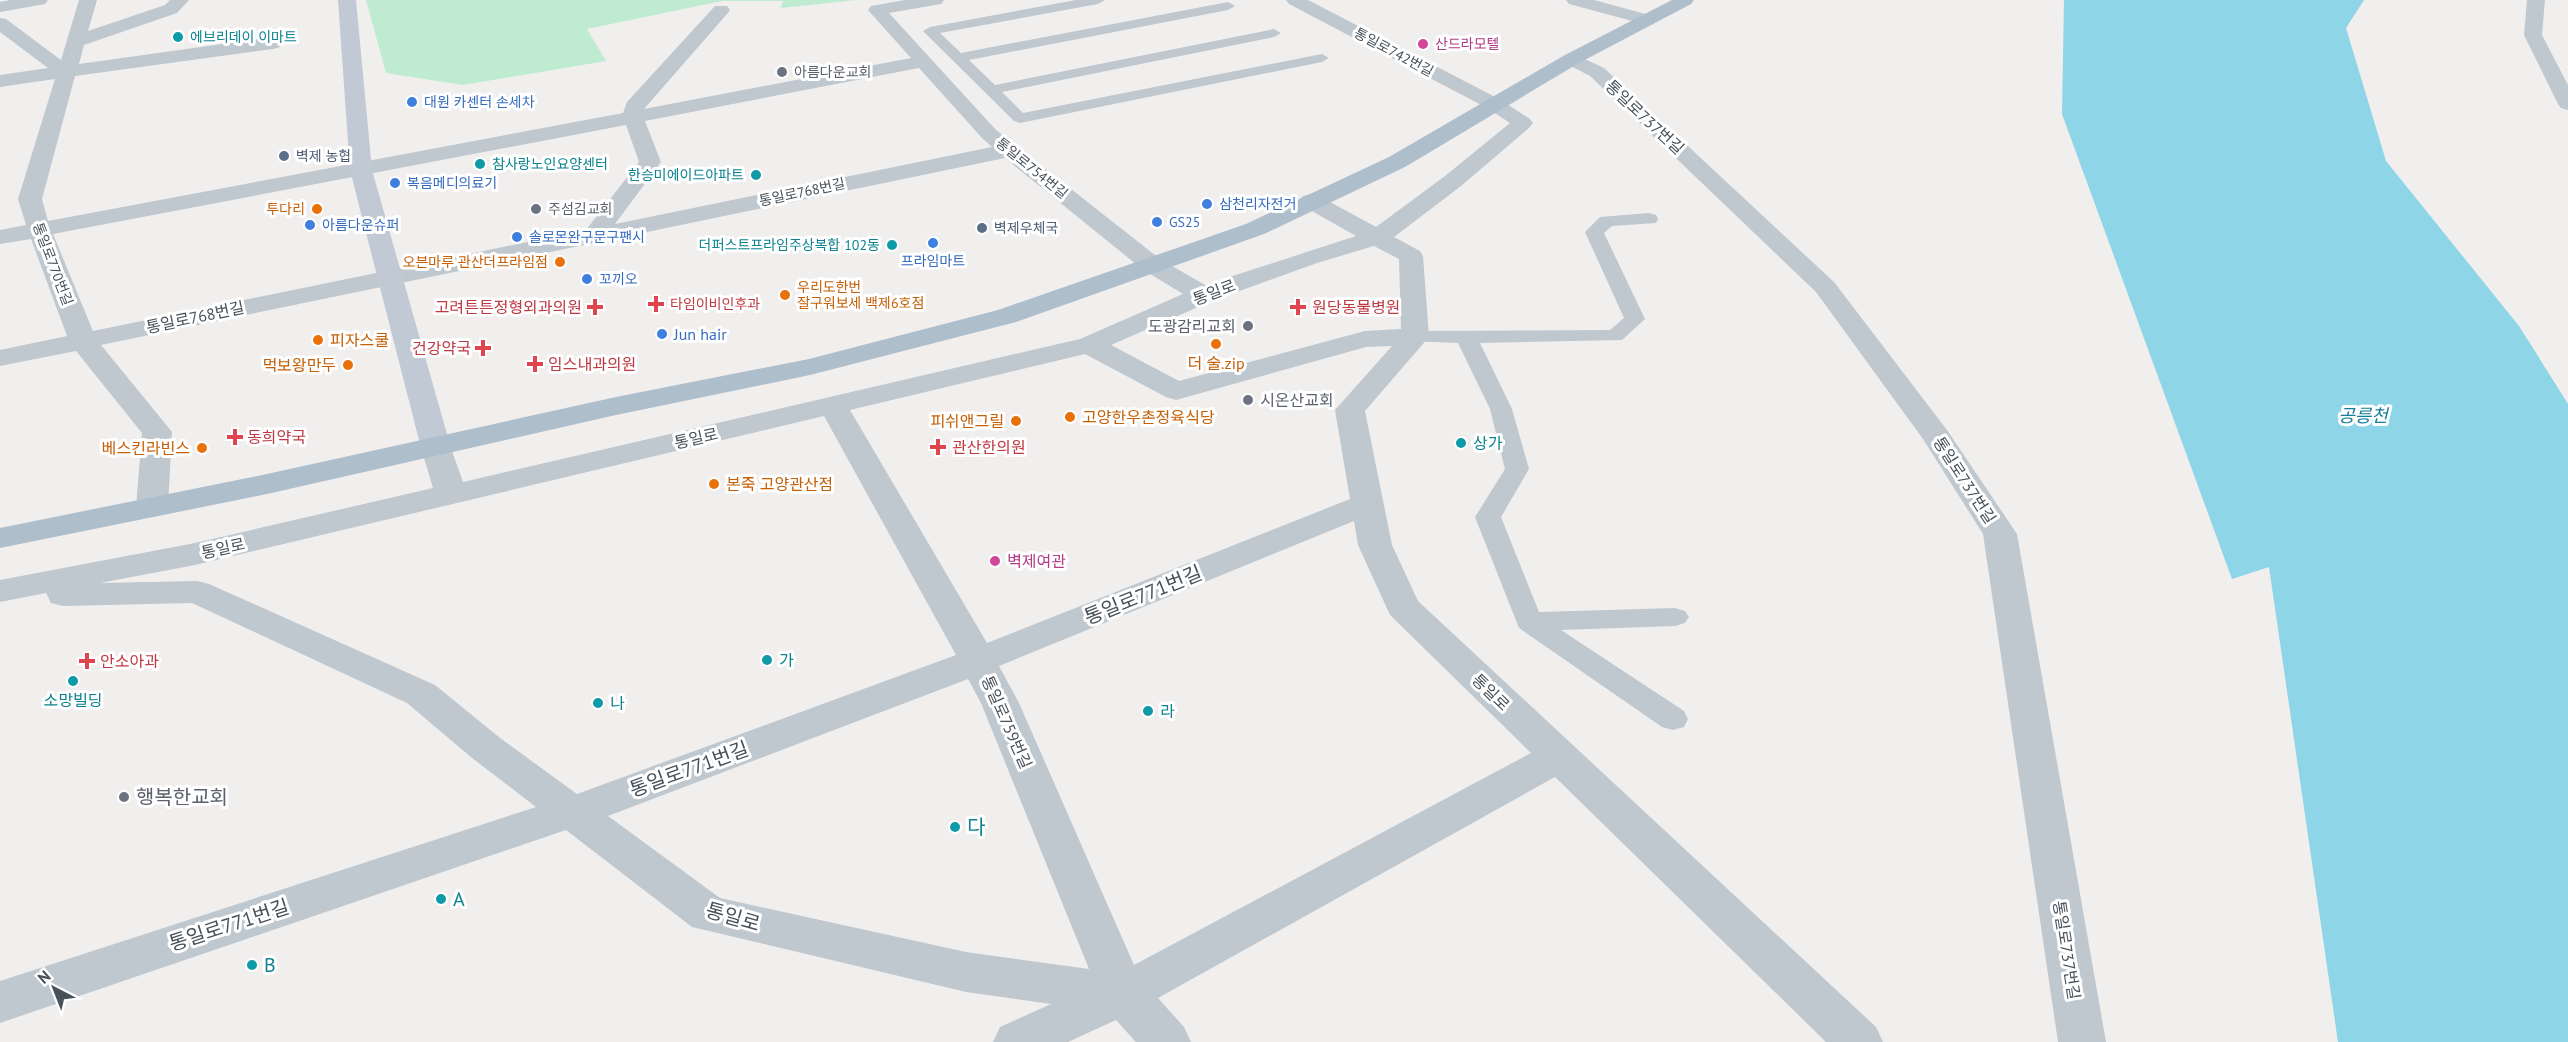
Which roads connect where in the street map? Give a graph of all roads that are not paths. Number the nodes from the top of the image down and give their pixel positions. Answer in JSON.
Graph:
{"nodes":[{"id":1,"x":39,"y":0,"type":"edge"},
{"id":2,"x":88,"y":0,"type":"edge"},
{"id":3,"x":180,"y":0,"type":"edge"},
{"id":4,"x":347,"y":0,"type":"edge"},
{"id":5,"x":935,"y":0,"type":"edge"},
{"id":6,"x":1098,"y":0,"type":"edge"},
{"id":7,"x":1295,"y":0,"type":"edge"},
{"id":8,"x":1575,"y":0,"type":"edge"},
{"id":9,"x":1685,"y":0,"type":"edge"},
{"id":10,"x":2536,"y":0,"type":"edge"},
{"id":11,"x":1228,"y":6,"type":"dead end"},
{"id":12,"x":0,"y":7,"type":"edge"},
{"id":13,"x":721,"y":10,"type":"dead end"},
{"id":14,"x":1647,"y":20,"type":"junction"},
{"id":15,"x":0,"y":23,"type":"edge"},
{"id":16,"x":1274,"y":33,"type":"dead end"},
{"id":17,"x":74,"y":42,"type":"junction"},
{"id":18,"x":273,"y":43,"type":"dead end"},
{"id":19,"x":958,"y":58,"type":"junction"},
{"id":20,"x":1322,"y":58,"type":"dead end"},
{"id":21,"x":1572,"y":59,"type":"junction"},
{"id":22,"x":922,"y":62,"type":"junction"},
{"id":23,"x":65,"y":72,"type":"junction"},
{"id":24,"x":0,"y":81,"type":"edge"},
{"id":25,"x":992,"y":90,"type":"junction"},
{"id":26,"x":1494,"y":104,"type":"junction"},
{"id":27,"x":2568,"y":104,"type":"edge"},
{"id":28,"x":1015,"y":112,"type":"junction"},
{"id":29,"x":633,"y":117,"type":"junction"},
{"id":30,"x":976,"y":120,"type":"junction"},
{"id":31,"x":1010,"y":150,"type":"junction"},
{"id":32,"x":361,"y":170,"type":"junction"},
{"id":33,"x":1311,"y":201,"type":"junction"},
{"id":34,"x":1649,"y":219,"type":"dead end"},
{"id":35,"x":39,"y":229,"type":"junction"},
{"id":36,"x":595,"y":234,"type":"junction"},
{"id":37,"x":0,"y":237,"type":"edge"},
{"id":38,"x":1378,"y":237,"type":"junction"},
{"id":39,"x":1151,"y":264,"type":"junction"},
{"id":40,"x":390,"y":277,"type":"junction"},
{"id":41,"x":1203,"y":295,"type":"junction"},
{"id":42,"x":1465,"y":335,"type":"junction"},
{"id":43,"x":1415,"y":337,"type":"junction"},
{"id":44,"x":83,"y":341,"type":"junction"},
{"id":45,"x":1089,"y":345,"type":"junction"},
{"id":46,"x":0,"y":358,"type":"edge"},
{"id":47,"x":833,"y":406,"type":"junction"},
{"id":48,"x":436,"y":448,"type":"junction"},
{"id":49,"x":451,"y":495,"type":"junction"},
{"id":50,"x":1367,"y":504,"type":"junction"},
{"id":51,"x":152,"y":507,"type":"junction"},
{"id":52,"x":0,"y":538,"type":"edge"},
{"id":53,"x":0,"y":591,"type":"edge"},
{"id":54,"x":0,"y":597,"type":"edge"},
{"id":55,"x":1675,"y":617,"type":"dead end"},
{"id":56,"x":1528,"y":622,"type":"junction"},
{"id":57,"x":978,"y":661,"type":"junction"},
{"id":58,"x":1673,"y":719,"type":"dead end"},
{"id":59,"x":1558,"y":757,"type":"junction"},
{"id":60,"x":571,"y":811,"type":"junction"},
{"id":61,"x":1123,"y":994,"type":"junction"},
{"id":62,"x":0,"y":1002,"type":"edge"},
{"id":63,"x":1017,"y":1042,"type":"edge"},
{"id":64,"x":1167,"y":1042,"type":"edge"},
{"id":65,"x":1859,"y":1042,"type":"edge"},
{"id":66,"x":2082,"y":1042,"type":"edge"}],
"edges":[{"from":1,"to":12,"type":"street"},
{"from":2,"to":17,"type":"street","name":"통일로770번길"},
{"from":3,"to":17,"type":"street"},
{"from":4,"to":32,"type":"street"},
{"from":5,"to":22,"type":"street","name":"통일로754번길"},
{"from":6,"to":19,"type":"lane"},
{"from":7,"to":26,"type":"street","name":"통일로742번길"},
{"from":8,"to":14,"type":"street"},
{"from":9,"to":14,"type":"main road"},
{"from":10,"to":27,"type":"street"},
{"from":11,"to":19,"type":"lane"},
{"from":13,"to":29,"type":"street"},
{"from":14,"to":21,"type":"main road"},
{"from":15,"to":23,"type":"street"},
{"from":16,"to":25,"type":"lane"},
{"from":17,"to":23,"type":"street","name":"통일로770번길"},
{"from":18,"to":23,"type":"street"},
{"from":19,"to":25,"type":"lane"},
{"from":20,"to":28,"type":"lane"},
{"from":21,"to":26,"type":"main road"},
{"from":21,"to":66,"type":"street","name":"통일로737번길"},
{"from":22,"to":29,"type":"street"},
{"from":22,"to":30,"type":"street","name":"통일로754번길"},
{"from":23,"to":24,"type":"street"},
{"from":23,"to":35,"type":"street","name":"통일로770번길"},
{"from":25,"to":28,"type":"lane"},
{"from":26,"to":33,"type":"main road"},
{"from":26,"to":38,"type":"street","name":"통일로"},
{"from":28,"to":30,"type":"lane"},
{"from":29,"to":32,"type":"street"},
{"from":29,"to":36,"type":"street"},
{"from":30,"to":31,"type":"street","name":"통일로754번길"},
{"from":31,"to":36,"type":"street","name":"통일로768번길"},
{"from":31,"to":39,"type":"street","name":"통일로754번길"},
{"from":32,"to":35,"type":"street"},
{"from":32,"to":40,"type":"street"},
{"from":33,"to":38,"type":"street"},
{"from":33,"to":39,"type":"main road"},
{"from":34,"to":42,"type":"lane"},
{"from":35,"to":37,"type":"street"},
{"from":35,"to":44,"type":"street","name":"통일로770번길"},
{"from":36,"to":40,"type":"street","name":"통일로768번길"},
{"from":38,"to":41,"type":"street","name":"통일로"},
{"from":38,"to":43,"type":"street"},
{"from":39,"to":41,"type":"street","name":"통일로754번길"},
{"from":39,"to":48,"type":"main road"},
{"from":40,"to":44,"type":"street","name":"통일로768번길"},
{"from":40,"to":48,"type":"street"},
{"from":41,"to":45,"type":"street","name":"통일로"},
{"from":42,"to":43,"type":"lane"},
{"from":42,"to":56,"type":"lane"},
{"from":43,"to":45,"type":"street"},
{"from":43,"to":50,"type":"street","name":"통일로"},
{"from":44,"to":46,"type":"street","name":"통일로768번길"},
{"from":44,"to":51,"type":"street","name":"통일로770번길"},
{"from":45,"to":47,"type":"street","name":"통일로"},
{"from":47,"to":49,"type":"street","name":"통일로"},
{"from":47,"to":57,"type":"street","name":"통일로759번길"},
{"from":48,"to":49,"type":"street"},
{"from":48,"to":51,"type":"main road"},
{"from":49,"to":53,"type":"street","name":"통일로"},
{"from":50,"to":57,"type":"street","name":"통일로771번길"},
{"from":50,"to":59,"type":"street","name":"통일로"},
{"from":51,"to":52,"type":"main road"},
{"from":54,"to":60,"type":"street","name":"통일로"},
{"from":55,"to":56,"type":"lane"},
{"from":56,"to":58,"type":"lane"},
{"from":57,"to":60,"type":"street","name":"통일로771번길"},
{"from":57,"to":61,"type":"street","name":"통일로759번길"},
{"from":59,"to":61,"type":"street"},
{"from":59,"to":65,"type":"street","name":"통일로"},
{"from":60,"to":61,"type":"street","name":"통일로"},
{"from":60,"to":62,"type":"street","name":"통일로771번길"},
{"from":61,"to":63,"type":"street"},
{"from":61,"to":64,"type":"street","name":"통일로759번길"}]}
